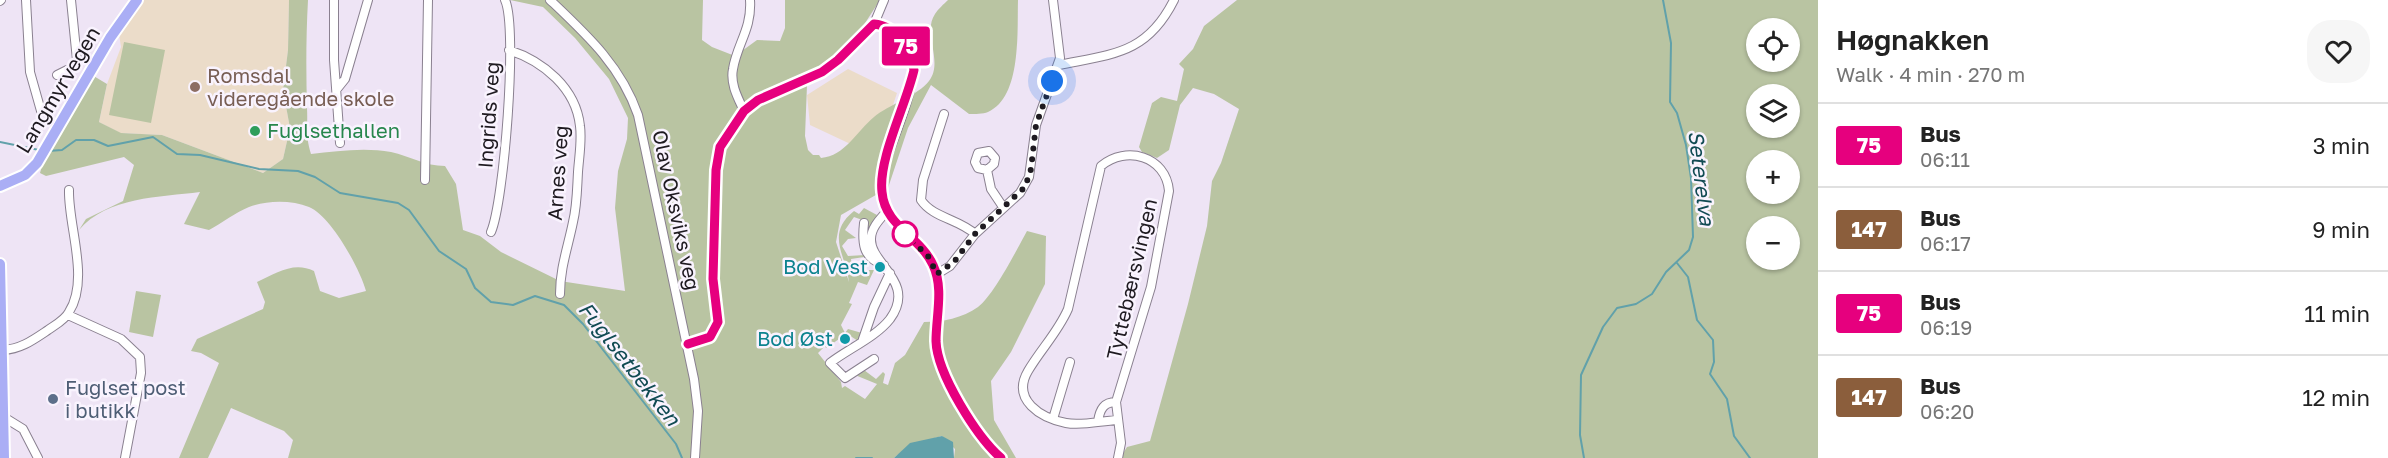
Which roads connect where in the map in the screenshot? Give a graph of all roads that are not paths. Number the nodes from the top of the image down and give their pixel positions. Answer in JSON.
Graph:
{"nodes":[{"id":1,"x":26,"y":0,"type":"edge"},
{"id":2,"x":71,"y":0,"type":"edge"},
{"id":3,"x":137,"y":0,"type":"edge"},
{"id":4,"x":334,"y":0,"type":"edge"},
{"id":5,"x":368,"y":0,"type":"edge"},
{"id":6,"x":428,"y":0,"type":"edge"},
{"id":7,"x":505,"y":0,"type":"edge"},
{"id":8,"x":550,"y":0,"type":"edge"},
{"id":9,"x":750,"y":0,"type":"edge"},
{"id":10,"x":884,"y":0,"type":"edge"},
{"id":11,"x":1053,"y":0,"type":"edge"},
{"id":12,"x":1174,"y":0,"type":"edge"},
{"id":13,"x":874,"y":24,"type":"junction"},
{"id":14,"x":509,"y":50,"type":"junction"},
{"id":15,"x":1059,"y":65,"type":"junction"},
{"id":16,"x":57,"y":75,"type":"dead end"},
{"id":17,"x":337,"y":89,"type":"junction"},
{"id":18,"x":41,"y":111,"type":"dead end"},
{"id":19,"x":744,"y":111,"type":"junction"},
{"id":20,"x":944,"y":114,"type":"dead end"},
{"id":21,"x":340,"y":143,"type":"dead end"},
{"id":22,"x":987,"y":170,"type":"dead end"},
{"id":23,"x":425,"y":180,"type":"dead end"},
{"id":24,"x":0,"y":186,"type":"edge"},
{"id":25,"x":69,"y":190,"type":"dead end"},
{"id":26,"x":1003,"y":207,"type":"junction"},
{"id":27,"x":887,"y":211,"type":"junction"},
{"id":28,"x":864,"y":223,"type":"dead end"},
{"id":29,"x":491,"y":232,"type":"dead end"},
{"id":30,"x":975,"y":234,"type":"junction"},
{"id":31,"x":0,"y":264,"type":"edge"},
{"id":32,"x":885,"y":265,"type":"junction"},
{"id":33,"x":890,"y":273,"type":"junction"},
{"id":34,"x":937,"y":274,"type":"junction"},
{"id":35,"x":560,"y":294,"type":"dead end"},
{"id":36,"x":68,"y":315,"type":"junction"},
{"id":37,"x":863,"y":339,"type":"junction"},
{"id":38,"x":688,"y":344,"type":"junction"},
{"id":39,"x":3,"y":350,"type":"junction"},
{"id":40,"x":874,"y":359,"type":"dead end"},
{"id":41,"x":1070,"y":362,"type":"dead end"},
{"id":42,"x":1116,"y":402,"type":"junction"},
{"id":43,"x":2,"y":416,"type":"edge"},
{"id":44,"x":1053,"y":419,"type":"junction"},
{"id":45,"x":1117,"y":420,"type":"junction"},
{"id":46,"x":1098,"y":421,"type":"junction"},
{"id":47,"x":4,"y":458,"type":"edge"},
{"id":48,"x":38,"y":458,"type":"edge"},
{"id":49,"x":125,"y":458,"type":"edge"},
{"id":50,"x":695,"y":458,"type":"edge"},
{"id":51,"x":1001,"y":458,"type":"edge"},
{"id":52,"x":1118,"y":458,"type":"edge"}],
"edges":[{"from":1,"to":18,"type":"street"},
{"from":2,"to":16,"type":"street"},
{"from":3,"to":24,"type":"main road","name":"Langmyrvegen"},
{"from":4,"to":17,"type":"street"},
{"from":5,"to":17,"type":"street"},
{"from":6,"to":23,"type":"street"},
{"from":7,"to":14,"type":"street","name":"Ingrids veg"},
{"from":8,"to":38,"type":"street","name":"Olav Oksviks veg"},
{"from":9,"to":19,"type":"street"},
{"from":10,"to":13,"type":"street"},
{"from":11,"to":15,"type":"street"},
{"from":12,"to":15,"type":"street"},
{"from":13,"to":19,"type":"street"},
{"from":13,"to":27,"type":"street"},
{"from":14,"to":29,"type":"street","name":"Ingrids veg"},
{"from":14,"to":35,"type":"street","name":"Arnes veg"},
{"from":15,"to":26,"type":"street"},
{"from":17,"to":21,"type":"street"},
{"from":19,"to":38,"type":"street"},
{"from":20,"to":30,"type":"street"},
{"from":22,"to":26,"type":"street"},
{"from":25,"to":36,"type":"street"},
{"from":26,"to":30,"type":"street"},
{"from":27,"to":32,"type":"street"},
{"from":27,"to":34,"type":"street"},
{"from":28,"to":32,"type":"street"},
{"from":30,"to":34,"type":"street"},
{"from":31,"to":39,"type":"main road"},
{"from":32,"to":33,"type":"street"},
{"from":33,"to":37,"type":"street"},
{"from":33,"to":37,"type":"street"},
{"from":34,"to":51,"type":"street"},
{"from":36,"to":39,"type":"street"},
{"from":36,"to":49,"type":"street"},
{"from":37,"to":40,"type":"street"},
{"from":38,"to":50,"type":"street","name":"Olav Oksviks veg"},
{"from":39,"to":43,"type":"main road"},
{"from":41,"to":44,"type":"street"},
{"from":42,"to":44,"type":"street","name":"Tyttebærsvingen"},
{"from":42,"to":45,"type":"street","name":"Tyttebærsvingen"},
{"from":42,"to":46,"type":"street","name":"Tyttebærsvingen"},
{"from":43,"to":47,"type":"main road"},
{"from":43,"to":48,"type":"street"},
{"from":44,"to":46,"type":"street","name":"Tyttebærsvingen"},
{"from":45,"to":46,"type":"street","name":"Tyttebærsvingen"},
{"from":45,"to":52,"type":"street"}]}
